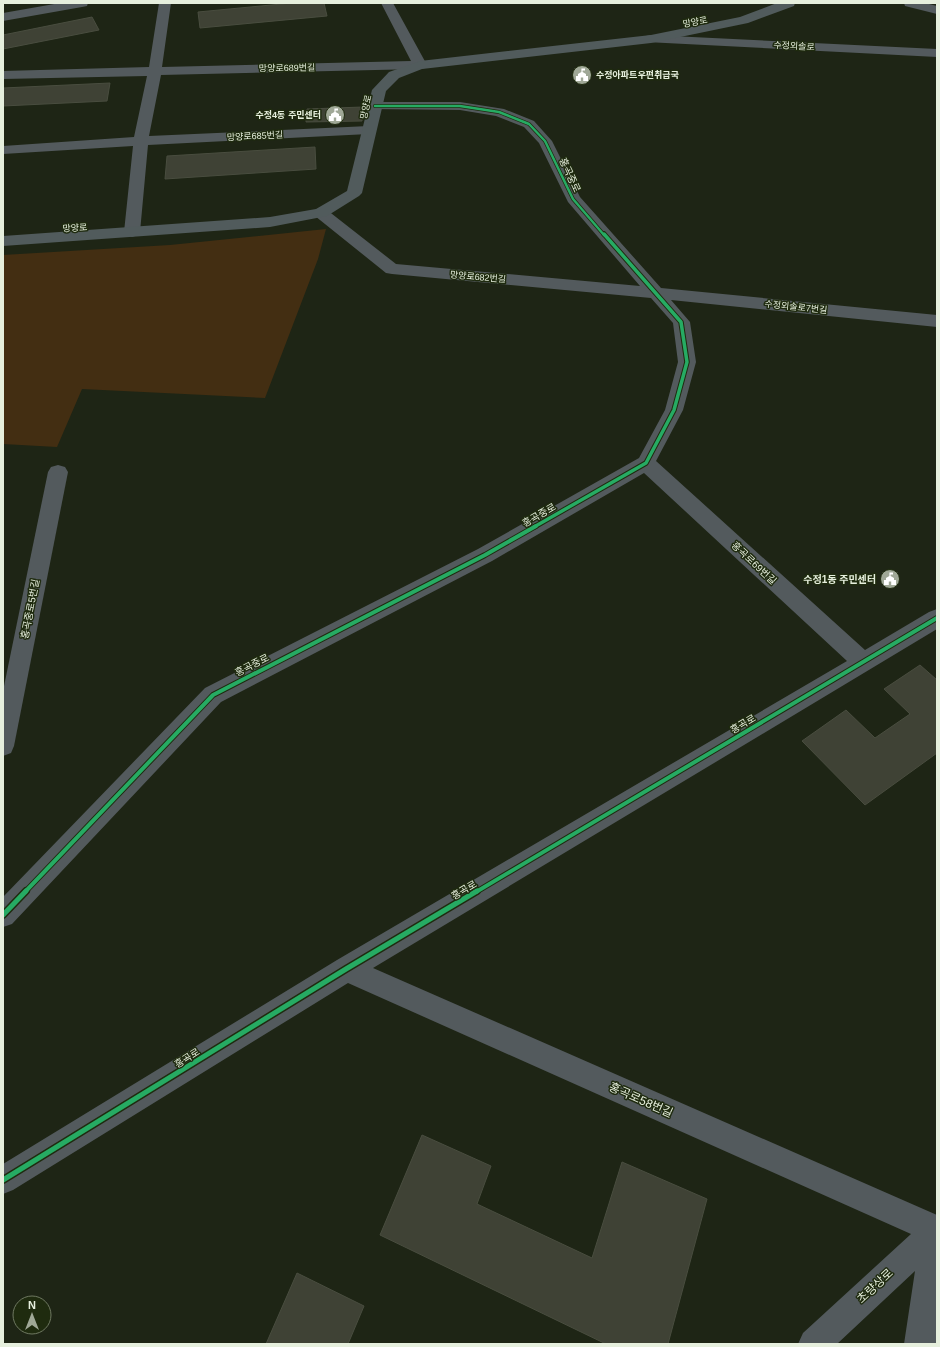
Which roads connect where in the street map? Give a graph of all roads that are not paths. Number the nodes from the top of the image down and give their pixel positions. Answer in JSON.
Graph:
{"nodes":[{"id":1,"x":82,"y":3,"type":"edge"},
{"id":2,"x":165,"y":3,"type":"edge"},
{"id":3,"x":387,"y":3,"type":"edge"},
{"id":4,"x":789,"y":3,"type":"edge"},
{"id":5,"x":910,"y":3,"type":"edge"},
{"id":6,"x":937,"y":10,"type":"edge"},
{"id":7,"x":3,"y":17,"type":"edge"},
{"id":8,"x":651,"y":39,"type":"junction"},
{"id":9,"x":937,"y":53,"type":"edge"},
{"id":10,"x":420,"y":65,"type":"junction"},
{"id":11,"x":155,"y":71,"type":"junction"},
{"id":12,"x":3,"y":75,"type":"edge"},
{"id":13,"x":375,"y":106,"type":"junction"},
{"id":14,"x":369,"y":130,"type":"junction"},
{"id":15,"x":141,"y":141,"type":"junction"},
{"id":16,"x":3,"y":150,"type":"edge"},
{"id":17,"x":321,"y":213,"type":"junction"},
{"id":18,"x":132,"y":232,"type":"junction"},
{"id":19,"x":3,"y":241,"type":"edge"},
{"id":20,"x":655,"y":293,"type":"junction"},
{"id":21,"x":937,"y":321,"type":"edge"},
{"id":22,"x":646,"y":463,"type":"junction"},
{"id":23,"x":58,"y":472,"type":"dead end"},
{"id":24,"x":937,"y":618,"type":"edge"},
{"id":25,"x":863,"y":662,"type":"junction"},
{"id":26,"x":3,"y":746,"type":"edge"},
{"id":27,"x":3,"y":915,"type":"edge"},
{"id":28,"x":346,"y":969,"type":"junction"},
{"id":29,"x":3,"y":1180,"type":"edge"},
{"id":30,"x":936,"y":1230,"type":"edge"},
{"id":31,"x":814,"y":1344,"type":"edge"},
{"id":32,"x":920,"y":1344,"type":"edge"}],
"edges":[{"from":1,"to":7,"type":"street"},
{"from":2,"to":11,"type":"street"},
{"from":3,"to":10,"type":"street"},
{"from":4,"to":8,"type":"main road","name":"망양로"},
{"from":5,"to":6,"type":"street"},
{"from":8,"to":9,"type":"street","name":"수정외솔로"},
{"from":8,"to":10,"type":"main road","name":"망양로"},
{"from":10,"to":11,"type":"street","name":"망양로689번길"},
{"from":10,"to":13,"type":"main road","name":"망양로"},
{"from":11,"to":12,"type":"street","name":"망양로689번길"},
{"from":11,"to":15,"type":"street"},
{"from":13,"to":14,"type":"main road","name":"망양로"},
{"from":13,"to":20,"type":"street","name":"홍곡중로"},
{"from":14,"to":15,"type":"street","name":"망양로685번길"},
{"from":14,"to":17,"type":"main road","name":"망양로"},
{"from":15,"to":16,"type":"street","name":"망양로685번길"},
{"from":15,"to":18,"type":"street"},
{"from":17,"to":18,"type":"main road","name":"망양로"},
{"from":17,"to":20,"type":"street","name":"망양로682번길"},
{"from":18,"to":19,"type":"main road","name":"망양로"},
{"from":20,"to":21,"type":"street","name":"수정외솔로7번길"},
{"from":20,"to":22,"type":"street","name":"홍곡중로"},
{"from":22,"to":25,"type":"street","name":"홍곡로69번길"},
{"from":22,"to":27,"type":"street","name":"홍곡중로"},
{"from":23,"to":26,"type":"street","name":"홍곡중로5번길"},
{"from":24,"to":25,"type":"street","name":"홍곡로"},
{"from":25,"to":28,"type":"street","name":"홍곡로"},
{"from":28,"to":29,"type":"street","name":"홍곡로"},
{"from":28,"to":30,"type":"street","name":"홍곡로58번길"},
{"from":30,"to":31,"type":"street","name":"초량상로"},
{"from":30,"to":32,"type":"street"}]}
